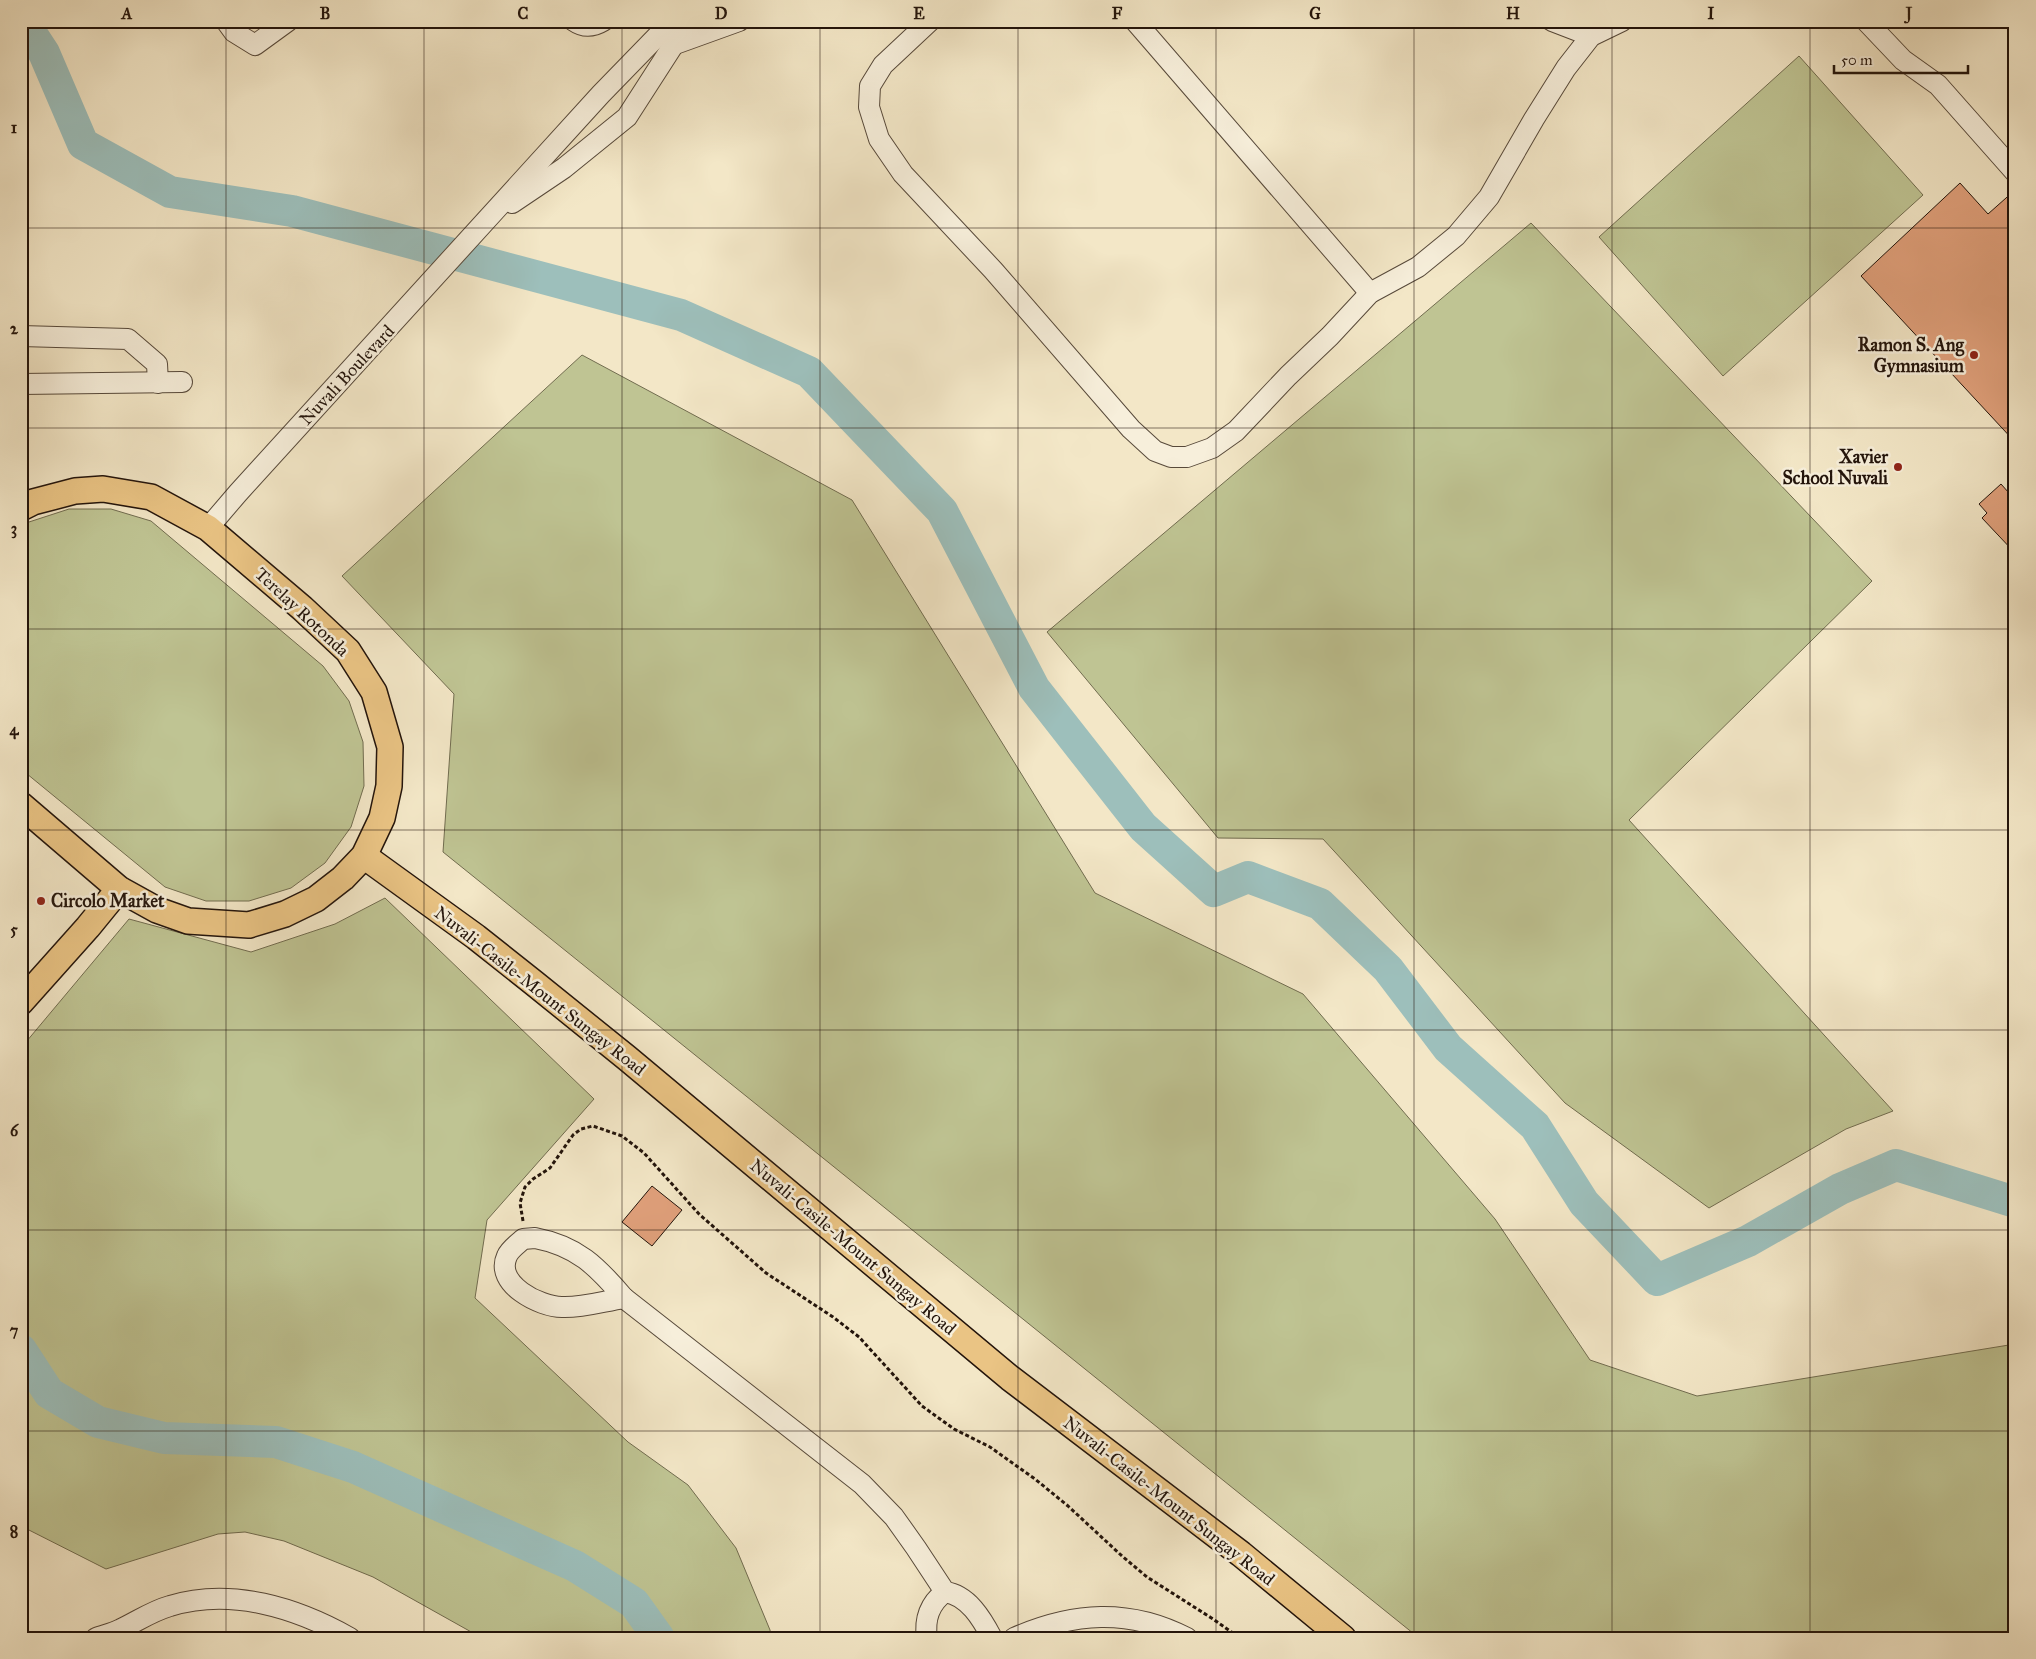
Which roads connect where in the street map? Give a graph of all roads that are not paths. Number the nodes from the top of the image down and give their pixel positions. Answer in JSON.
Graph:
{"nodes":[{"id":1,"x":226,"y":21,"type":"edge"},
{"id":2,"x":288,"y":21,"type":"edge"},
{"id":3,"x":574,"y":21,"type":"edge"},
{"id":4,"x":603,"y":21,"type":"edge"},
{"id":5,"x":672,"y":21,"type":"edge"},
{"id":6,"x":695,"y":21,"type":"edge"},
{"id":7,"x":739,"y":21,"type":"edge"},
{"id":8,"x":930,"y":21,"type":"edge"},
{"id":9,"x":1135,"y":21,"type":"edge"},
{"id":10,"x":1552,"y":21,"type":"edge"},
{"id":11,"x":1622,"y":21,"type":"edge"},
{"id":12,"x":1866,"y":22,"type":"edge"},
{"id":13,"x":1590,"y":36,"type":"junction"},
{"id":14,"x":674,"y":44,"type":"junction"},
{"id":15,"x":2015,"y":172,"type":"edge"},
{"id":16,"x":486,"y":221,"type":"junction"},
{"id":17,"x":1370,"y":292,"type":"junction"},
{"id":18,"x":21,"y":336,"type":"edge"},
{"id":19,"x":158,"y":382,"type":"junction"},
{"id":20,"x":182,"y":382,"type":"dead end"},
{"id":21,"x":22,"y":387,"type":"edge"},
{"id":22,"x":21,"y":508,"type":"edge"},
{"id":23,"x":208,"y":528,"type":"junction"},
{"id":24,"x":21,"y":805,"type":"edge"},
{"id":25,"x":364,"y":856,"type":"junction"},
{"id":26,"x":119,"y":889,"type":"junction"},
{"id":27,"x":21,"y":1002,"type":"edge"},
{"id":28,"x":624,"y":1298,"type":"junction"},
{"id":29,"x":945,"y":1592,"type":"junction"},
{"id":30,"x":117,"y":1634,"type":"edge"},
{"id":31,"x":96,"y":1638,"type":"edge"},
{"id":32,"x":350,"y":1638,"type":"edge"},
{"id":33,"x":927,"y":1638,"type":"edge"},
{"id":34,"x":992,"y":1638,"type":"edge"},
{"id":35,"x":1014,"y":1638,"type":"edge"},
{"id":36,"x":1187,"y":1638,"type":"edge"},
{"id":37,"x":1343,"y":1638,"type":"edge"}],
"edges":[{"from":1,"to":2,"type":"street"},
{"from":3,"to":4,"type":"street"},
{"from":5,"to":16,"type":"street","name":"Nuvali Boulevard"},
{"from":6,"to":14,"type":"street","name":"Nuvali Boulevard"},
{"from":7,"to":14,"type":"street"},
{"from":8,"to":17,"type":"street"},
{"from":9,"to":17,"type":"street"},
{"from":10,"to":13,"type":"street"},
{"from":11,"to":13,"type":"street"},
{"from":12,"to":15,"type":"street"},
{"from":13,"to":17,"type":"street"},
{"from":14,"to":16,"type":"street","name":"Nuvali Boulevard"},
{"from":16,"to":23,"type":"street","name":"Nuvali Boulevard"},
{"from":18,"to":19,"type":"street"},
{"from":19,"to":20,"type":"street"},
{"from":19,"to":21,"type":"street"},
{"from":22,"to":23,"type":"main road","name":"Terelay Rotonda"},
{"from":23,"to":25,"type":"main road","name":"Terelay Rotonda"},
{"from":24,"to":26,"type":"main road","name":"Terelay Rotonda"},
{"from":25,"to":26,"type":"main road","name":"Terelay Rotonda"},
{"from":25,"to":37,"type":"main road","name":"Nuvali-Casile-Mount Sungay Road"},
{"from":26,"to":27,"type":"main road"},
{"from":28,"to":28,"type":"street"},
{"from":28,"to":29,"type":"street"},
{"from":29,"to":33,"type":"street"},
{"from":29,"to":34,"type":"street"},
{"from":30,"to":31,"type":"street"},
{"from":30,"to":32,"type":"street"},
{"from":35,"to":36,"type":"street"}]}
